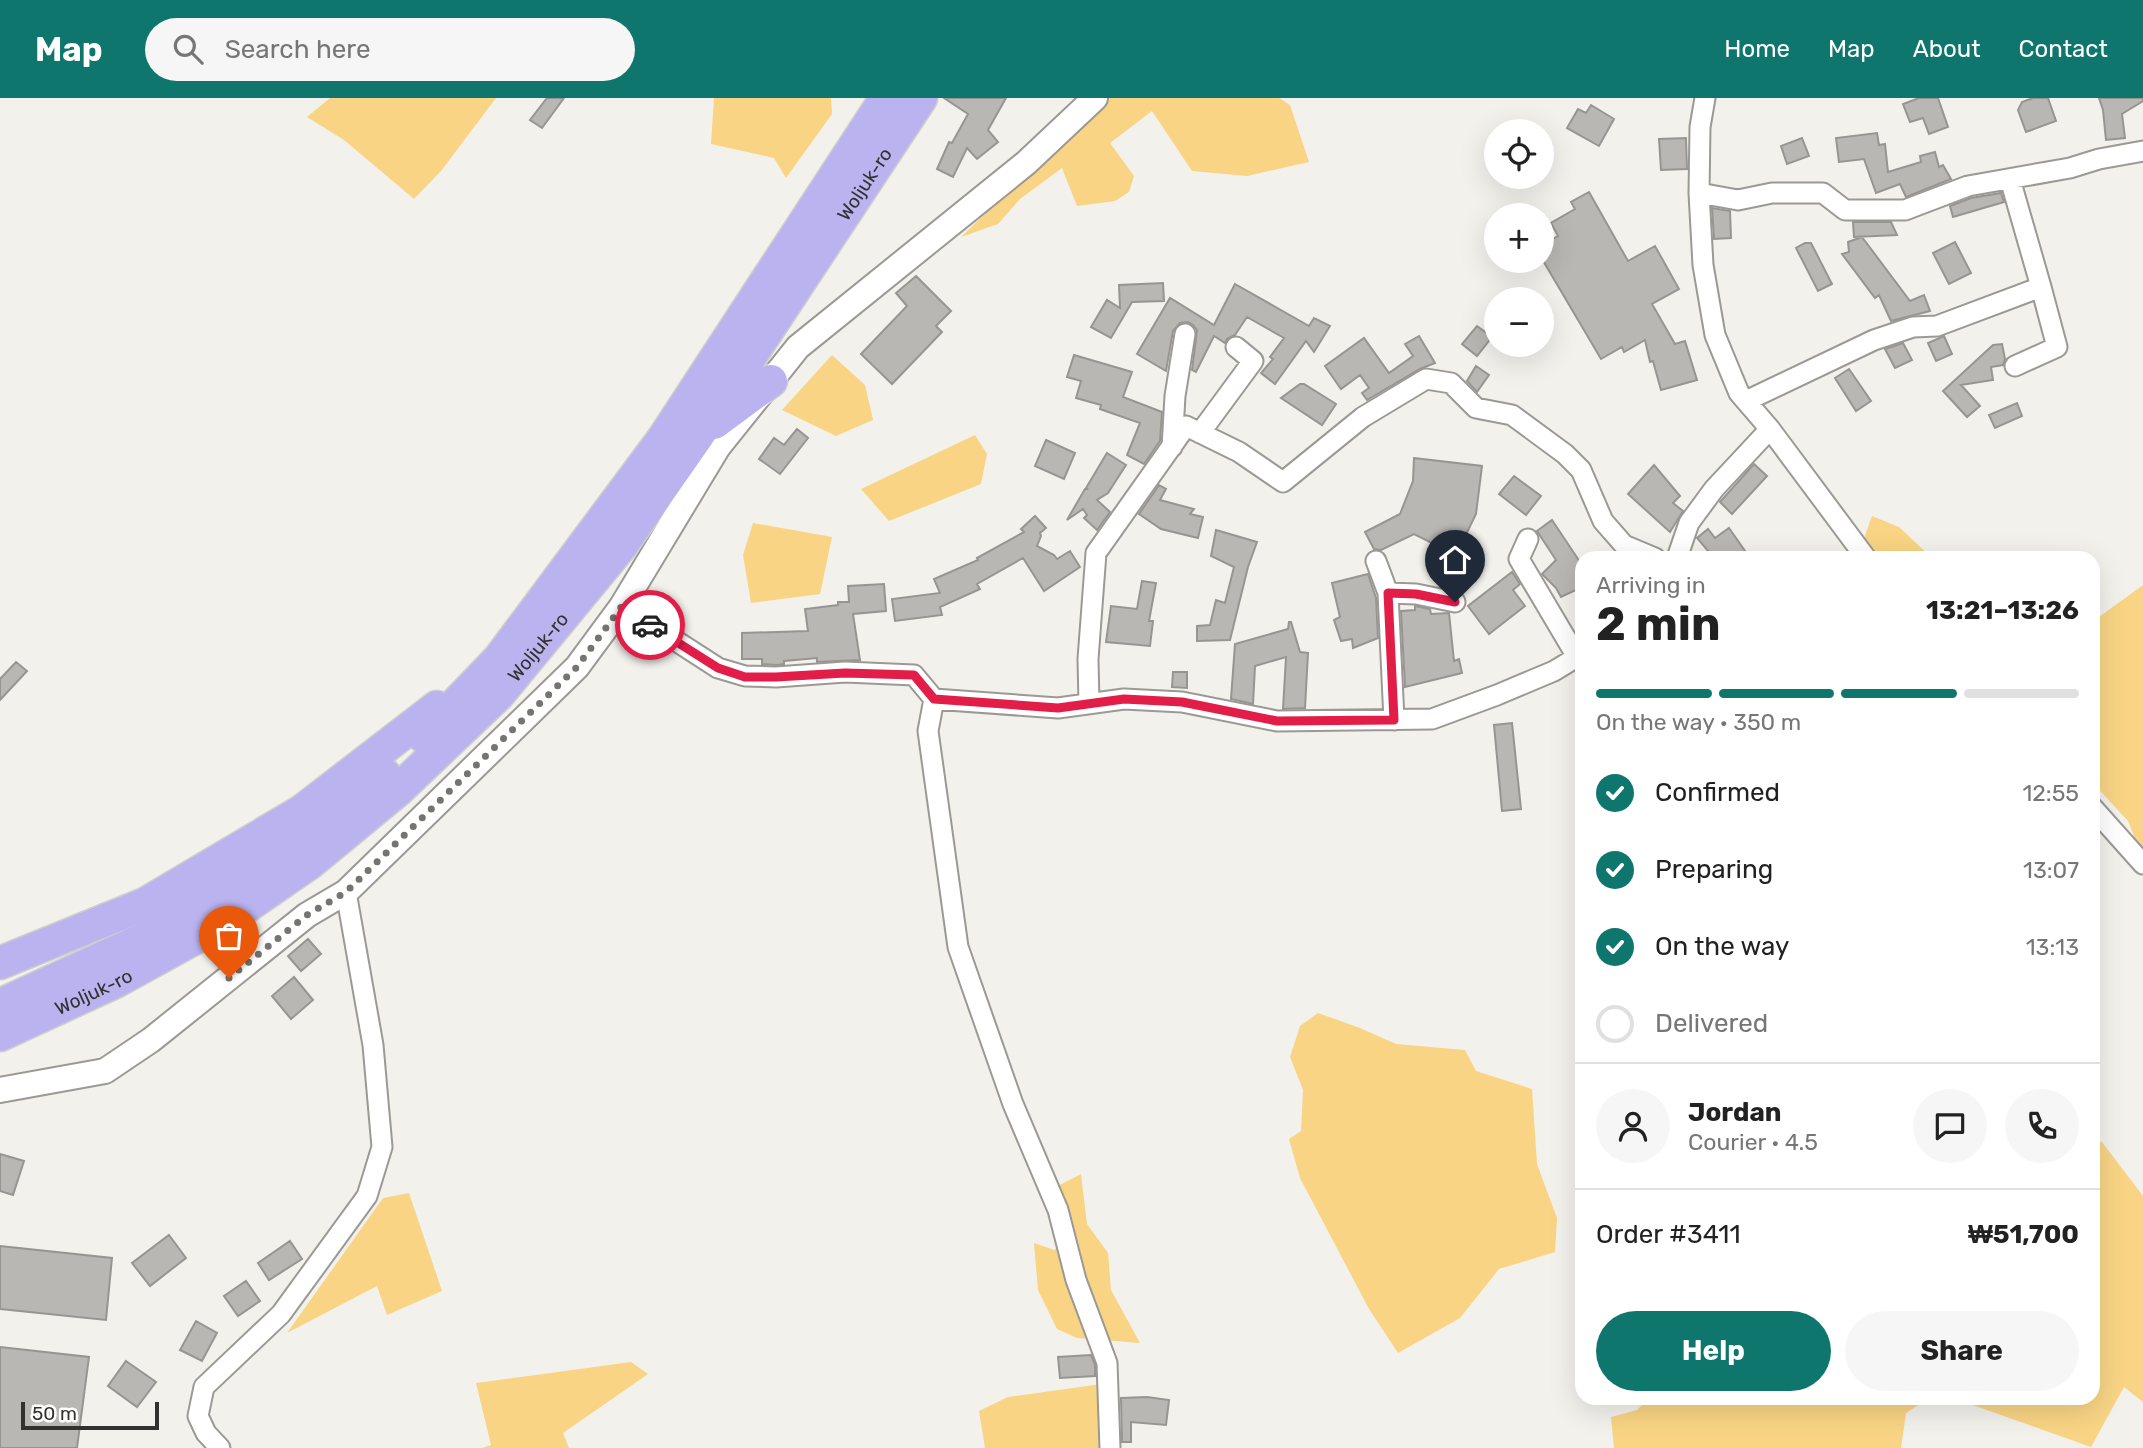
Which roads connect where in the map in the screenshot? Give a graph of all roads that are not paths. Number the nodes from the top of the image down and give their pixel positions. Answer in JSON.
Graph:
{"nodes":[{"id":1,"x":886,"y":98,"type":"edge"},
{"id":2,"x":921,"y":98,"type":"edge"},
{"id":3,"x":1095,"y":98,"type":"edge"},
{"id":4,"x":1705,"y":98,"type":"edge"},
{"id":5,"x":2143,"y":151,"type":"edge"},
{"id":6,"x":2010,"y":179,"type":"junction"},
{"id":7,"x":1699,"y":193,"type":"junction"},
{"id":8,"x":2041,"y":287,"type":"junction"},
{"id":9,"x":1185,"y":334,"type":"dead end"},
{"id":10,"x":1237,"y":347,"type":"dead end"},
{"id":11,"x":2015,"y":366,"type":"dead end"},
{"id":12,"x":771,"y":381,"type":"junction"},
{"id":13,"x":1746,"y":401,"type":"junction"},
{"id":14,"x":1770,"y":429,"type":"junction"},
{"id":15,"x":1200,"y":433,"type":"junction"},
{"id":16,"x":699,"y":434,"type":"junction"},
{"id":17,"x":1172,"y":448,"type":"junction"},
{"id":18,"x":1528,"y":538,"type":"dead end"},
{"id":19,"x":1638,"y":551,"type":"edge"},
{"id":20,"x":1679,"y":551,"type":"edge"},
{"id":21,"x":1861,"y":551,"type":"edge"},
{"id":22,"x":1376,"y":561,"type":"dead end"},
{"id":23,"x":1388,"y":593,"type":"junction"},
{"id":24,"x":1455,"y":602,"type":"dead end"},
{"id":25,"x":622,"y":606,"type":"junction"},
{"id":26,"x":1575,"y":647,"type":"edge"},
{"id":27,"x":1575,"y":658,"type":"edge"},
{"id":28,"x":499,"y":659,"type":"junction"},
{"id":29,"x":934,"y":699,"type":"junction"},
{"id":30,"x":1089,"y":703,"type":"junction"},
{"id":31,"x":1394,"y":720,"type":"junction"},
{"id":32,"x":2100,"y":816,"type":"edge"},
{"id":33,"x":2143,"y":864,"type":"edge"},
{"id":34,"x":346,"y":892,"type":"junction"},
{"id":35,"x":0,"y":963,"type":"edge"},
{"id":36,"x":0,"y":1005,"type":"edge"},
{"id":37,"x":0,"y":1035,"type":"edge"},
{"id":38,"x":0,"y":1090,"type":"edge"},
{"id":39,"x":220,"y":1448,"type":"edge"},
{"id":40,"x":1110,"y":1448,"type":"edge"}],
"edges":[{"from":1,"to":28,"type":"main road","name":"Woljuk-ro"},
{"from":2,"to":16,"type":"main road","name":"Woljuk-ro"},
{"from":3,"to":12,"type":"street"},
{"from":4,"to":7,"type":"street"},
{"from":5,"to":6,"type":"street"},
{"from":6,"to":7,"type":"street"},
{"from":6,"to":8,"type":"street"},
{"from":7,"to":13,"type":"street"},
{"from":8,"to":11,"type":"street"},
{"from":8,"to":13,"type":"street"},
{"from":9,"to":17,"type":"street"},
{"from":10,"to":15,"type":"street"},
{"from":12,"to":16,"type":"main road"},
{"from":12,"to":25,"type":"street"},
{"from":13,"to":14,"type":"street"},
{"from":14,"to":20,"type":"street"},
{"from":14,"to":21,"type":"street"},
{"from":15,"to":17,"type":"street"},
{"from":15,"to":19,"type":"street"},
{"from":16,"to":37,"type":"main road","name":"Woljuk-ro"},
{"from":17,"to":30,"type":"street"},
{"from":18,"to":26,"type":"street"},
{"from":22,"to":23,"type":"street"},
{"from":23,"to":24,"type":"street"},
{"from":23,"to":31,"type":"street"},
{"from":25,"to":29,"type":"street"},
{"from":25,"to":34,"type":"street"},
{"from":27,"to":31,"type":"street"},
{"from":28,"to":35,"type":"main road"},
{"from":28,"to":36,"type":"main road","name":"Woljuk-ro"},
{"from":29,"to":30,"type":"street"},
{"from":29,"to":40,"type":"street"},
{"from":30,"to":31,"type":"street"},
{"from":32,"to":33,"type":"street"},
{"from":34,"to":38,"type":"street"},
{"from":34,"to":39,"type":"street"}]}
